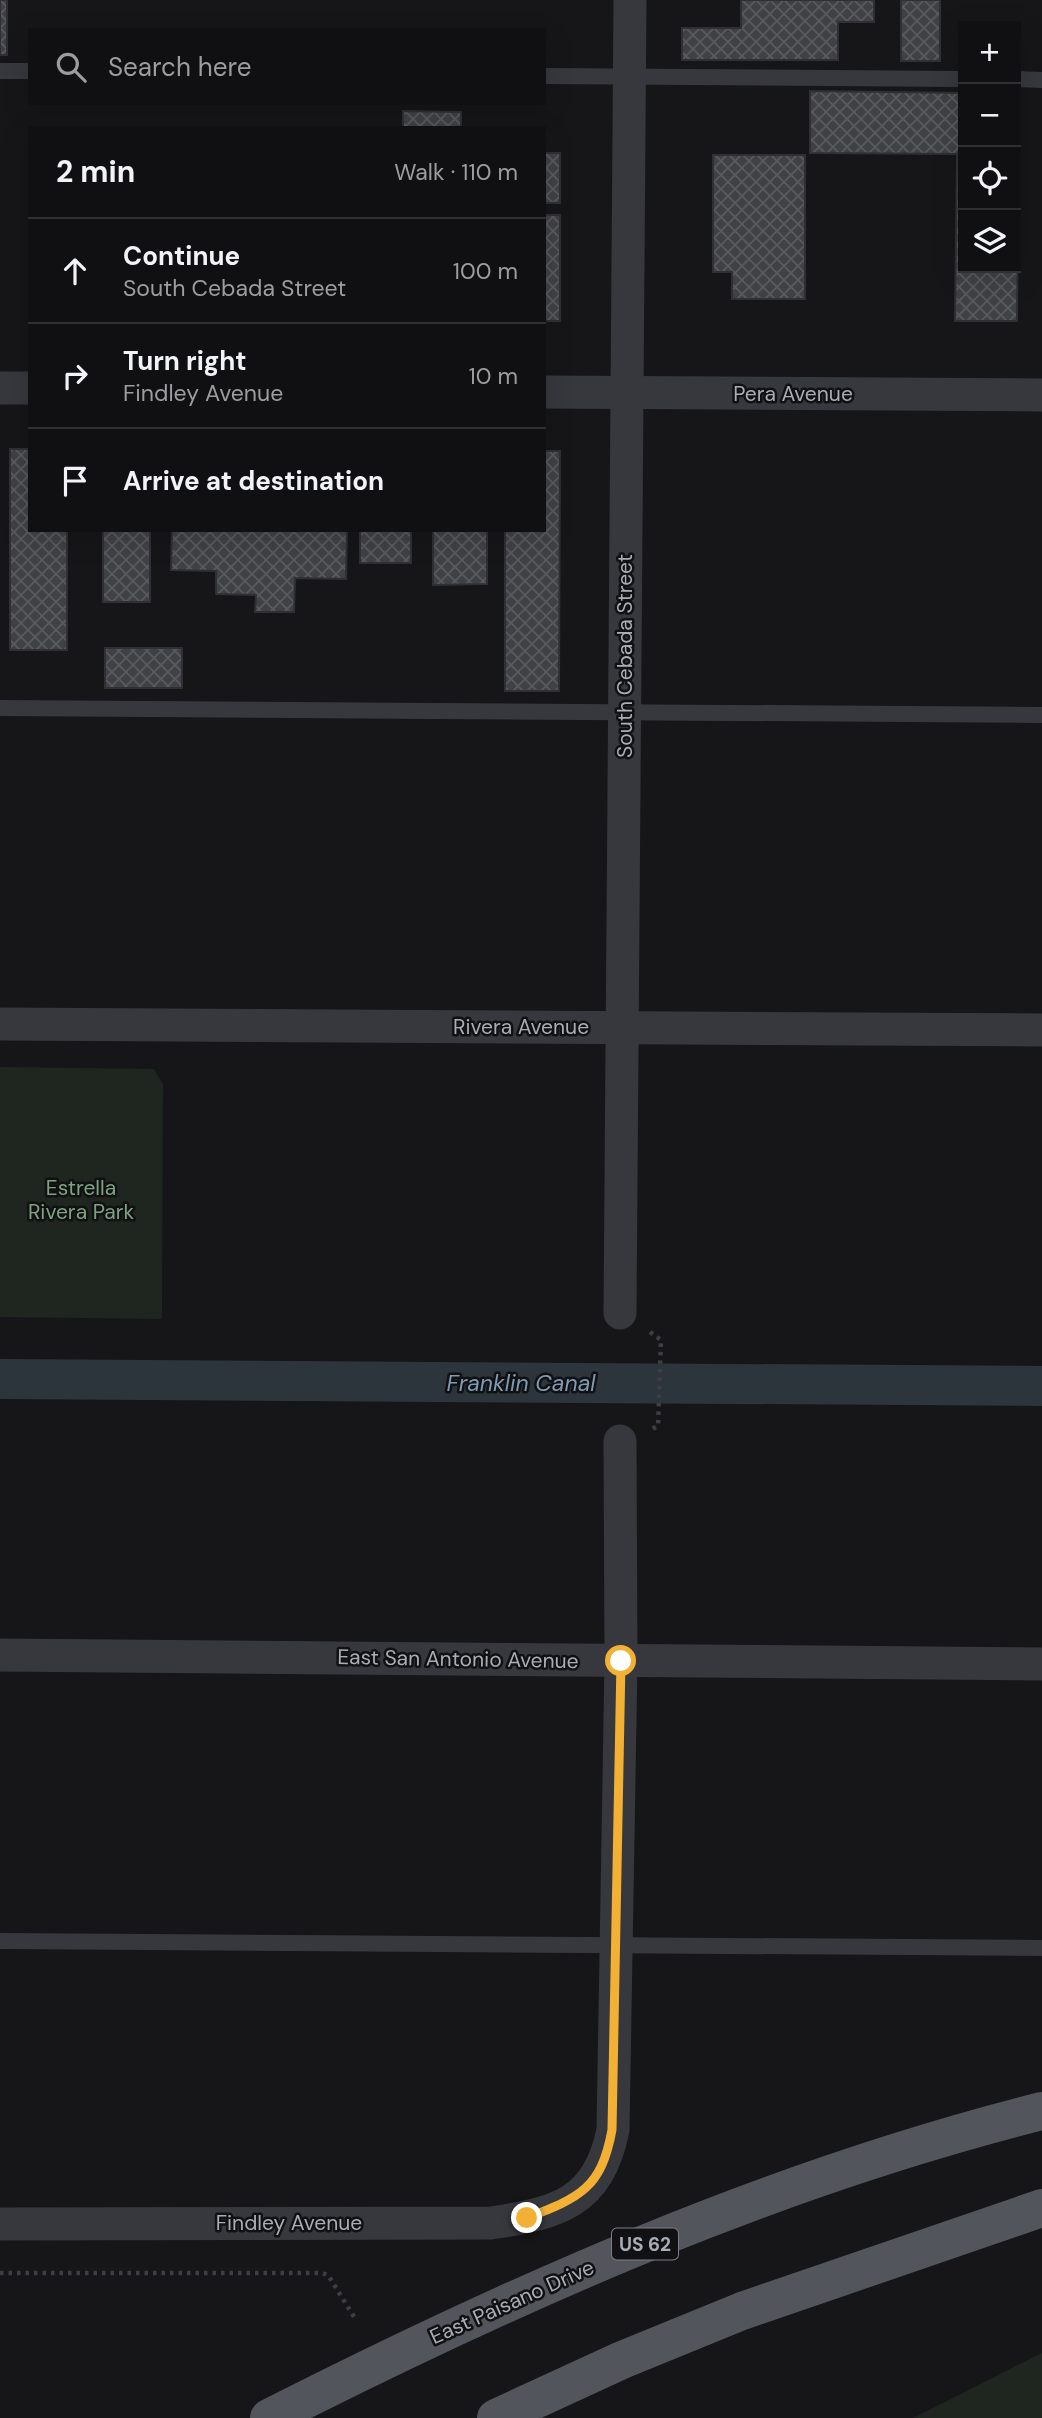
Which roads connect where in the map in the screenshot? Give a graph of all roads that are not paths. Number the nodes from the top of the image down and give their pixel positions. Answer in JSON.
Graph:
{"nodes":[{"id":1,"x":630,"y":0,"type":"edge"},
{"id":2,"x":0,"y":71,"type":"edge"},
{"id":3,"x":28,"y":71,"type":"edge"},
{"id":4,"x":546,"y":76,"type":"edge"},
{"id":5,"x":629,"y":76,"type":"junction"},
{"id":6,"x":958,"y":79,"type":"edge"},
{"id":7,"x":1021,"y":79,"type":"edge"},
{"id":8,"x":1042,"y":80,"type":"edge"},
{"id":9,"x":0,"y":388,"type":"edge"},
{"id":10,"x":28,"y":388,"type":"edge"},
{"id":11,"x":546,"y":392,"type":"edge"},
{"id":12,"x":626,"y":392,"type":"junction"},
{"id":13,"x":1042,"y":395,"type":"edge"},
{"id":14,"x":0,"y":708,"type":"edge"},
{"id":15,"x":624,"y":712,"type":"junction"},
{"id":16,"x":1042,"y":715,"type":"edge"},
{"id":17,"x":0,"y":1024,"type":"edge"},
{"id":18,"x":622,"y":1028,"type":"junction"},
{"id":19,"x":1042,"y":1030,"type":"edge"},
{"id":20,"x":620,"y":1313,"type":"dead end"},
{"id":21,"x":620,"y":1441,"type":"dead end"},
{"id":22,"x":0,"y":1655,"type":"edge"},
{"id":23,"x":621,"y":1661,"type":"junction"},
{"id":24,"x":1042,"y":1664,"type":"edge"},
{"id":25,"x":0,"y":1941,"type":"edge"},
{"id":26,"x":616,"y":1945,"type":"junction"},
{"id":27,"x":1042,"y":1948,"type":"edge"},
{"id":28,"x":1042,"y":2111,"type":"edge"},
{"id":29,"x":1042,"y":2208,"type":"edge"},
{"id":30,"x":0,"y":2224,"type":"edge"},
{"id":31,"x":269,"y":2418,"type":"edge"},
{"id":32,"x":496,"y":2418,"type":"edge"}],
"edges":[{"from":1,"to":5,"type":"street","name":"South Cebada Street"},
{"from":2,"to":3,"type":"lane"},
{"from":4,"to":5,"type":"lane"},
{"from":5,"to":6,"type":"lane"},
{"from":5,"to":12,"type":"street","name":"South Cebada Street"},
{"from":7,"to":8,"type":"lane"},
{"from":9,"to":10,"type":"street"},
{"from":11,"to":12,"type":"street","name":"Pera Avenue"},
{"from":12,"to":13,"type":"street","name":"Pera Avenue"},
{"from":12,"to":15,"type":"street","name":"South Cebada Street"},
{"from":14,"to":15,"type":"lane"},
{"from":15,"to":16,"type":"lane"},
{"from":15,"to":18,"type":"street","name":"South Cebada Street"},
{"from":17,"to":18,"type":"street","name":"Rivera Avenue"},
{"from":18,"to":19,"type":"street","name":"Rivera Avenue"},
{"from":18,"to":20,"type":"street","name":"South Cebada Street"},
{"from":21,"to":23,"type":"street"},
{"from":22,"to":23,"type":"street","name":"East San Antonio Avenue"},
{"from":23,"to":24,"type":"street","name":"East San Antonio Avenue"},
{"from":23,"to":26,"type":"street"},
{"from":25,"to":26,"type":"lane"},
{"from":26,"to":27,"type":"lane"},
{"from":26,"to":30,"type":"street","name":"Findley Avenue"},
{"from":28,"to":31,"type":"main road","name":"East Paisano Drive","number":"US 62"},
{"from":29,"to":32,"type":"main road"}]}
